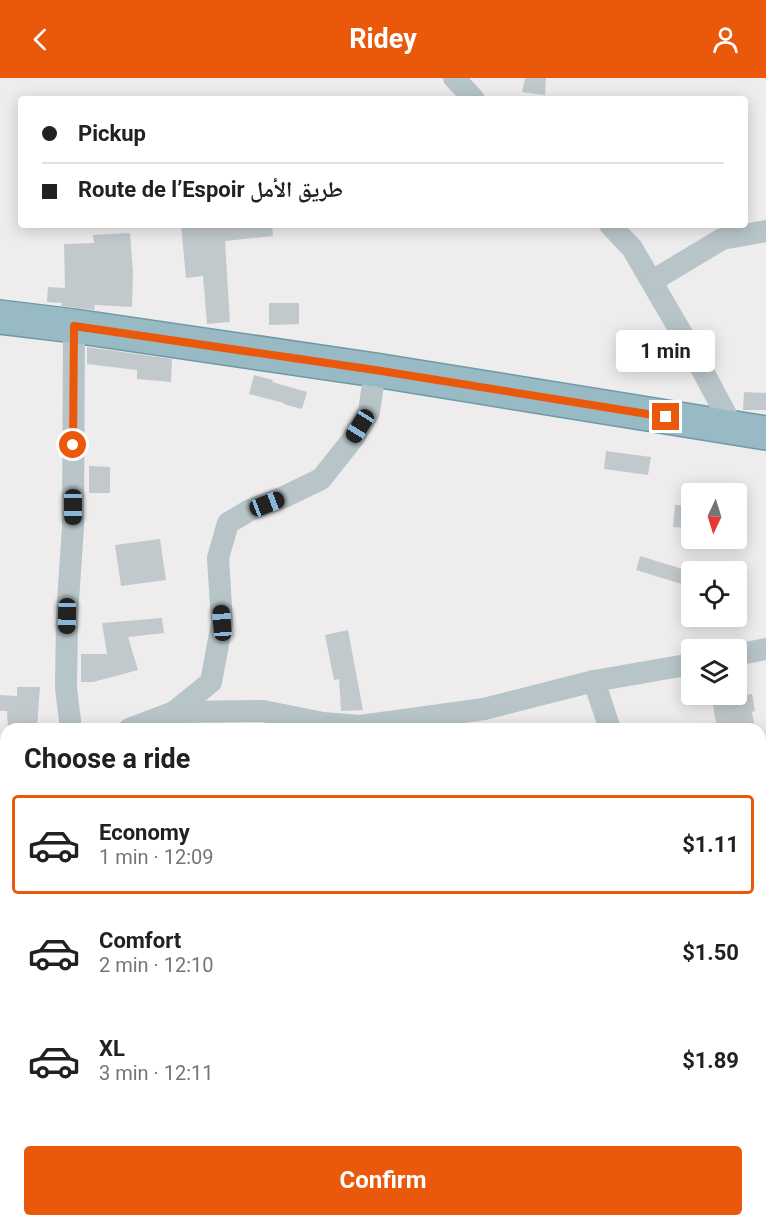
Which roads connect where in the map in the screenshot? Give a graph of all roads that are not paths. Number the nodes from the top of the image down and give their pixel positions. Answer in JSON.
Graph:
{"nodes":[{"id":1,"x":454,"y":78,"type":"edge"},
{"id":2,"x":471,"y":96,"type":"edge"},
{"id":3,"x":613,"y":228,"type":"edge"},
{"id":4,"x":766,"y":231,"type":"edge"},
{"id":5,"x":652,"y":281,"type":"junction"},
{"id":6,"x":0,"y":317,"type":"edge"},
{"id":7,"x":74,"y":326,"type":"junction"},
{"id":8,"x":375,"y":370,"type":"junction"},
{"id":9,"x":733,"y":428,"type":"junction"},
{"id":10,"x":766,"y":433,"type":"edge"},
{"id":11,"x":766,"y":650,"type":"edge"},
{"id":12,"x":747,"y":654,"type":"edge"},
{"id":13,"x":681,"y":666,"type":"edge"},
{"id":14,"x":594,"y":681,"type":"junction"},
{"id":15,"x":174,"y":712,"type":"junction"},
{"id":16,"x":70,"y":723,"type":"edge"},
{"id":17,"x":145,"y":723,"type":"edge"},
{"id":18,"x":312,"y":723,"type":"edge"},
{"id":19,"x":382,"y":723,"type":"edge"},
{"id":20,"x":608,"y":723,"type":"edge"}],
"edges":[{"from":1,"to":2,"type":"street"},
{"from":3,"to":5,"type":"street"},
{"from":4,"to":5,"type":"street"},
{"from":5,"to":9,"type":"street"},
{"from":6,"to":7,"type":"highway"},
{"from":7,"to":8,"type":"highway"},
{"from":7,"to":16,"type":"street"},
{"from":8,"to":9,"type":"highway"},
{"from":8,"to":15,"type":"street"},
{"from":9,"to":10,"type":"highway"},
{"from":11,"to":12,"type":"street"},
{"from":13,"to":14,"type":"street"},
{"from":14,"to":19,"type":"street"},
{"from":14,"to":20,"type":"street"},
{"from":15,"to":17,"type":"street"},
{"from":15,"to":18,"type":"street"}]}
